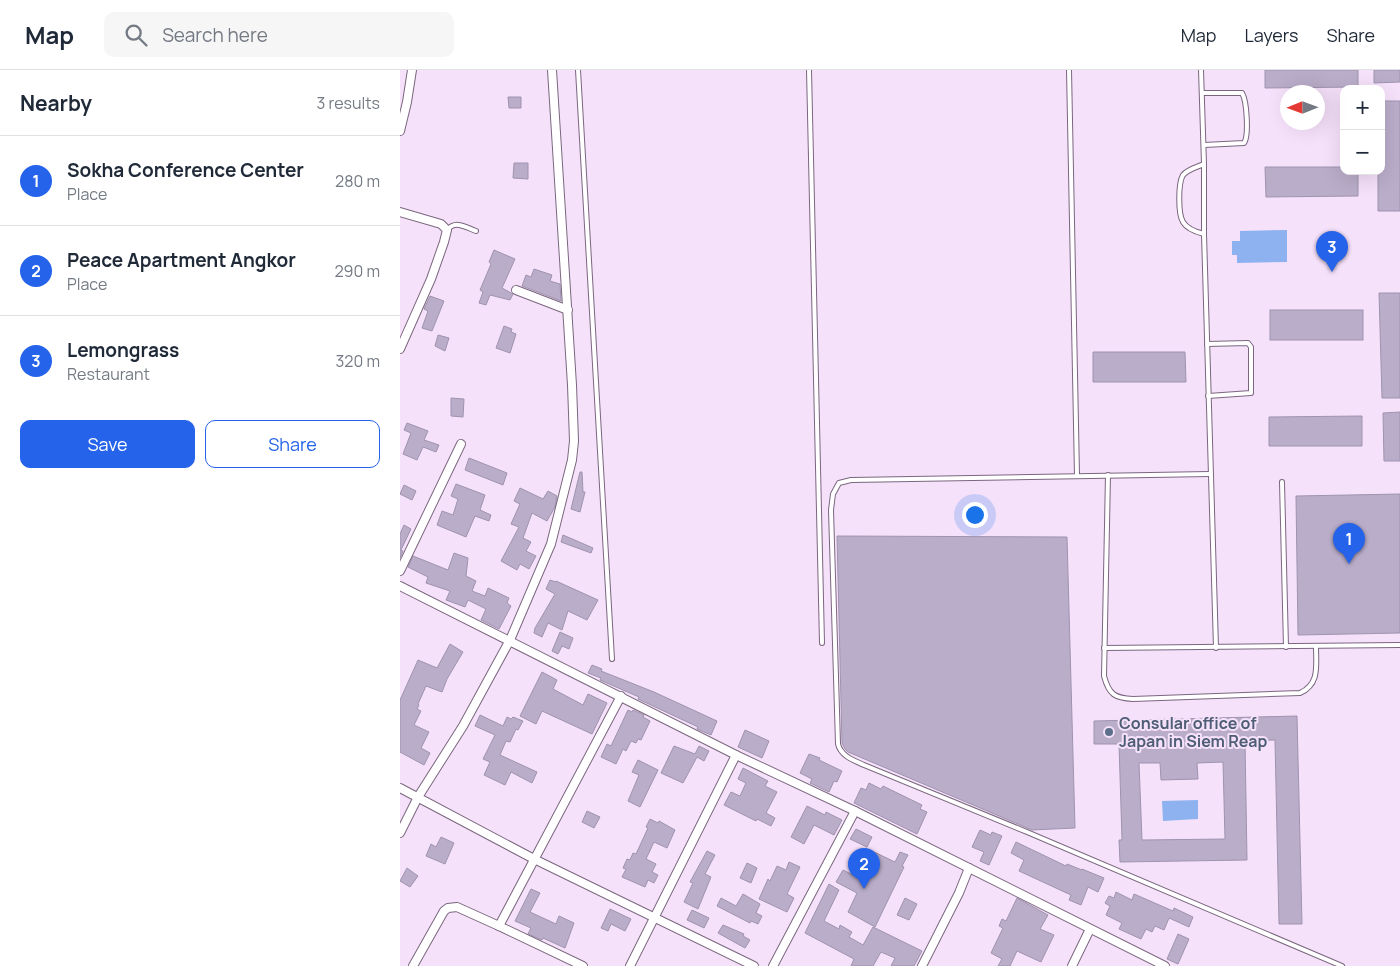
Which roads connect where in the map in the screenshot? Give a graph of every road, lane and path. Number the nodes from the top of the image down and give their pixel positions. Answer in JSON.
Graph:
{"nodes":[{"id":1,"x":412,"y":70,"type":"edge"},
{"id":2,"x":552,"y":70,"type":"edge"},
{"id":3,"x":578,"y":70,"type":"edge"},
{"id":4,"x":809,"y":70,"type":"edge"},
{"id":5,"x":1069,"y":70,"type":"edge"},
{"id":6,"x":1202,"y":70,"type":"edge"},
{"id":7,"x":1202,"y":93,"type":"junction"},
{"id":8,"x":400,"y":131,"type":"edge"},
{"id":9,"x":1204,"y":145,"type":"junction"},
{"id":10,"x":1204,"y":164,"type":"junction"},
{"id":11,"x":400,"y":212,"type":"edge"},
{"id":12,"x":447,"y":230,"type":"junction"},
{"id":13,"x":476,"y":231,"type":"dead end"},
{"id":14,"x":1204,"y":234,"type":"junction"},
{"id":15,"x":516,"y":290,"type":"dead end"},
{"id":16,"x":568,"y":310,"type":"junction"},
{"id":17,"x":1207,"y":344,"type":"junction"},
{"id":18,"x":400,"y":349,"type":"edge"},
{"id":19,"x":1208,"y":396,"type":"junction"},
{"id":20,"x":461,"y":444,"type":"dead end"},
{"id":21,"x":1210,"y":474,"type":"junction"},
{"id":22,"x":1077,"y":475,"type":"junction"},
{"id":23,"x":1108,"y":475,"type":"junction"},
{"id":24,"x":1282,"y":482,"type":"dead end"},
{"id":25,"x":400,"y":571,"type":"edge"},
{"id":26,"x":400,"y":586,"type":"edge"},
{"id":27,"x":510,"y":640,"type":"junction"},
{"id":28,"x":822,"y":643,"type":"dead end"},
{"id":29,"x":1400,"y":645,"type":"edge"},
{"id":30,"x":1316,"y":646,"type":"junction"},
{"id":31,"x":1286,"y":647,"type":"junction"},
{"id":32,"x":1104,"y":648,"type":"junction"},
{"id":33,"x":1216,"y":648,"type":"junction"},
{"id":34,"x":612,"y":659,"type":"dead end"},
{"id":35,"x":621,"y":696,"type":"junction"},
{"id":36,"x":736,"y":755,"type":"junction"},
{"id":37,"x":400,"y":788,"type":"edge"},
{"id":38,"x":418,"y":797,"type":"junction"},
{"id":39,"x":855,"y":811,"type":"junction"},
{"id":40,"x":400,"y":833,"type":"edge"},
{"id":41,"x":534,"y":859,"type":"junction"},
{"id":42,"x":969,"y":868,"type":"junction"},
{"id":43,"x":654,"y":916,"type":"junction"},
{"id":44,"x":499,"y":926,"type":"junction"},
{"id":45,"x":1090,"y":929,"type":"junction"},
{"id":46,"x":413,"y":966,"type":"edge"},
{"id":47,"x":582,"y":966,"type":"edge"},
{"id":48,"x":630,"y":966,"type":"edge"},
{"id":49,"x":754,"y":966,"type":"edge"},
{"id":50,"x":773,"y":966,"type":"edge"},
{"id":51,"x":922,"y":966,"type":"edge"},
{"id":52,"x":1072,"y":966,"type":"edge"},
{"id":53,"x":1165,"y":966,"type":"edge"},
{"id":54,"x":1342,"y":966,"type":"edge"}],
"edges":[{"from":1,"to":8,"type":"street"},
{"from":2,"to":16,"type":"street"},
{"from":3,"to":34,"type":"lane"},
{"from":4,"to":28,"type":"lane"},
{"from":5,"to":22,"type":"lane"},
{"from":6,"to":7,"type":"lane"},
{"from":7,"to":9,"type":"lane"},
{"from":7,"to":9,"type":"lane"},
{"from":9,"to":10,"type":"lane"},
{"from":10,"to":14,"type":"lane"},
{"from":10,"to":14,"type":"lane"},
{"from":11,"to":12,"type":"street"},
{"from":12,"to":13,"type":"lane"},
{"from":12,"to":18,"type":"street"},
{"from":14,"to":17,"type":"lane"},
{"from":15,"to":16,"type":"street"},
{"from":16,"to":27,"type":"street"},
{"from":17,"to":19,"type":"lane"},
{"from":17,"to":19,"type":"lane"},
{"from":19,"to":21,"type":"lane"},
{"from":20,"to":25,"type":"street"},
{"from":21,"to":23,"type":"lane"},
{"from":21,"to":33,"type":"lane"},
{"from":22,"to":23,"type":"lane"},
{"from":22,"to":54,"type":"lane"},
{"from":23,"to":32,"type":"lane"},
{"from":24,"to":31,"type":"lane"},
{"from":26,"to":27,"type":"street"},
{"from":27,"to":35,"type":"street"},
{"from":27,"to":38,"type":"street"},
{"from":29,"to":30,"type":"lane"},
{"from":30,"to":31,"type":"lane"},
{"from":30,"to":32,"type":"lane"},
{"from":31,"to":33,"type":"lane"},
{"from":32,"to":33,"type":"lane"},
{"from":35,"to":36,"type":"street"},
{"from":35,"to":41,"type":"street"},
{"from":36,"to":39,"type":"street"},
{"from":36,"to":43,"type":"street"},
{"from":37,"to":38,"type":"street"},
{"from":38,"to":40,"type":"street"},
{"from":38,"to":41,"type":"street"},
{"from":39,"to":42,"type":"street"},
{"from":39,"to":50,"type":"street"},
{"from":41,"to":43,"type":"street"},
{"from":41,"to":44,"type":"street"},
{"from":42,"to":45,"type":"street"},
{"from":42,"to":51,"type":"street"},
{"from":43,"to":48,"type":"street"},
{"from":43,"to":49,"type":"street"},
{"from":44,"to":46,"type":"street"},
{"from":44,"to":47,"type":"street"},
{"from":45,"to":52,"type":"street"},
{"from":45,"to":53,"type":"street"}]}
